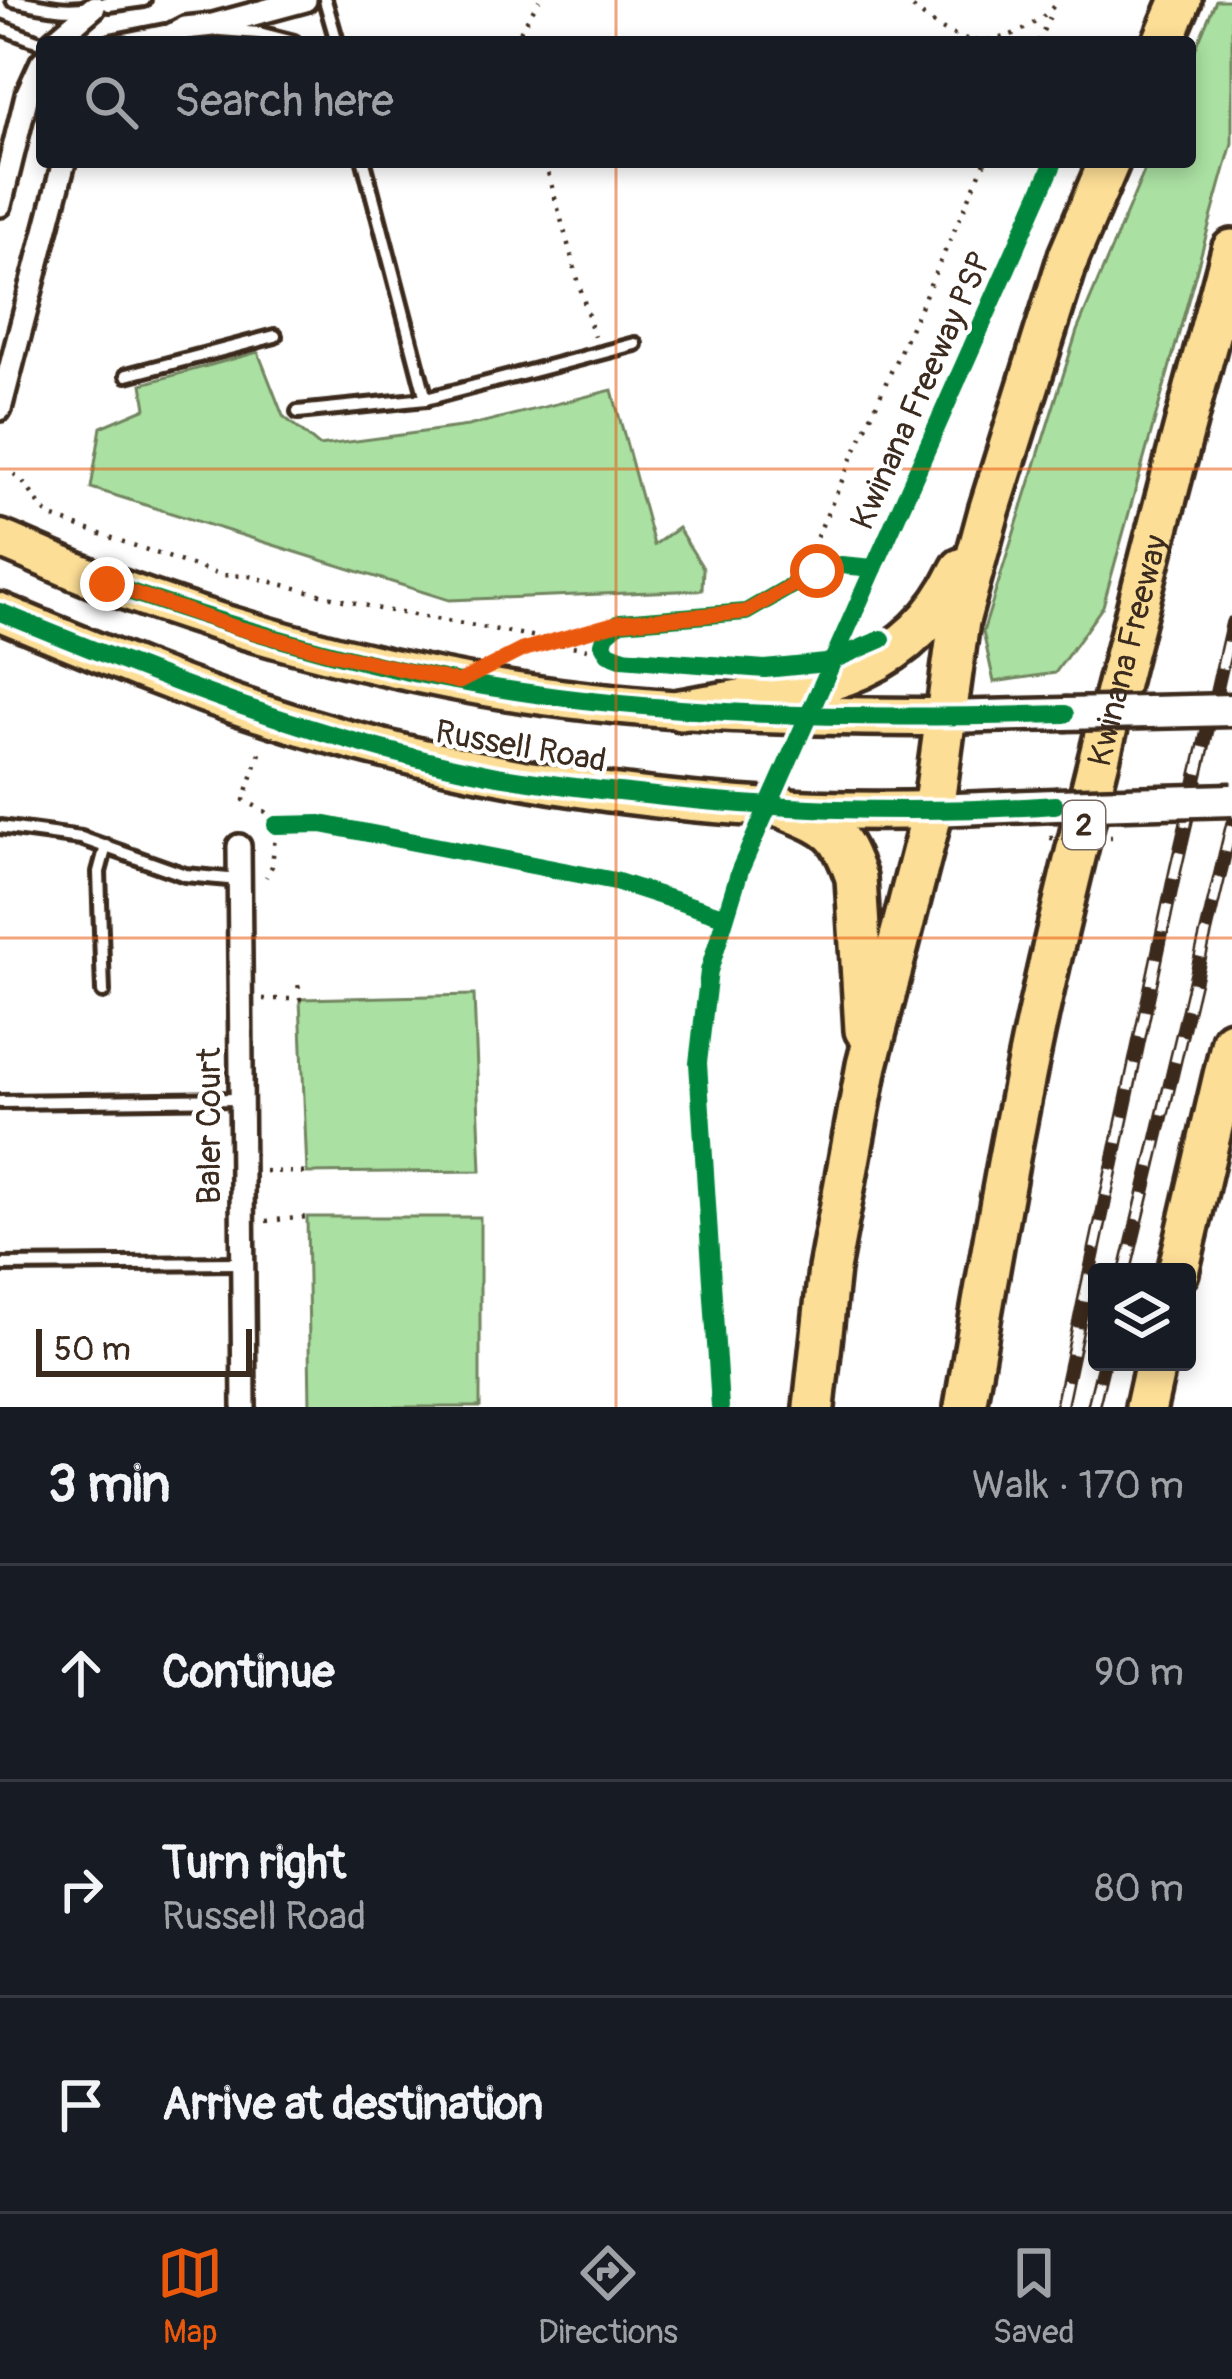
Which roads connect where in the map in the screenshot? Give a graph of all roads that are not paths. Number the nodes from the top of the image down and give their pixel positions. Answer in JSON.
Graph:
{"nodes":[{"id":1,"x":13,"y":0,"type":"edge"},
{"id":2,"x":145,"y":0,"type":"edge"},
{"id":3,"x":305,"y":0,"type":"edge"},
{"id":4,"x":326,"y":0,"type":"edge"},
{"id":5,"x":1181,"y":0,"type":"edge"},
{"id":6,"x":103,"y":2,"type":"edge"},
{"id":7,"x":0,"y":27,"type":"edge"},
{"id":8,"x":185,"y":28,"type":"junction"},
{"id":9,"x":60,"y":36,"type":"edge"},
{"id":10,"x":142,"y":36,"type":"edge"},
{"id":11,"x":170,"y":36,"type":"edge"},
{"id":12,"x":271,"y":36,"type":"edge"},
{"id":13,"x":335,"y":36,"type":"edge"},
{"id":14,"x":1165,"y":36,"type":"edge"},
{"id":15,"x":36,"y":41,"type":"edge"},
{"id":16,"x":36,"y":75,"type":"edge"},
{"id":17,"x":62,"y":168,"type":"edge"},
{"id":18,"x":366,"y":168,"type":"edge"},
{"id":19,"x":1106,"y":168,"type":"edge"},
{"id":20,"x":0,"y":205,"type":"edge"},
{"id":21,"x":1232,"y":250,"type":"edge"},
{"id":22,"x":275,"y":336,"type":"dead end"},
{"id":23,"x":635,"y":344,"type":"dead end"},
{"id":24,"x":127,"y":375,"type":"dead end"},
{"id":25,"x":426,"y":399,"type":"junction"},
{"id":26,"x":0,"y":409,"type":"edge"},
{"id":27,"x":298,"y":412,"type":"dead end"},
{"id":28,"x":988,"y":512,"type":"junction"},
{"id":29,"x":0,"y":539,"type":"edge"},
{"id":30,"x":0,"y":612,"type":"edge"},
{"id":31,"x":680,"y":710,"type":"junction"},
{"id":32,"x":1232,"y":710,"type":"edge"},
{"id":33,"x":946,"y":717,"type":"junction"},
{"id":34,"x":1232,"y":800,"type":"edge"},
{"id":35,"x":782,"y":807,"type":"junction"},
{"id":36,"x":933,"y":810,"type":"junction"},
{"id":37,"x":0,"y":827,"type":"edge"},
{"id":38,"x":106,"y":846,"type":"junction"},
{"id":39,"x":239,"y":846,"type":"dead end"},
{"id":40,"x":238,"y":880,"type":"junction"},
{"id":41,"x":103,"y":992,"type":"dead end"},
{"id":42,"x":1232,"y":1041,"type":"edge"},
{"id":43,"x":868,"y":1065,"type":"junction"},
{"id":44,"x":241,"y":1099,"type":"junction"},
{"id":45,"x":0,"y":1102,"type":"edge"},
{"id":46,"x":241,"y":1263,"type":"junction"},
{"id":47,"x":1180,"y":1263,"type":"edge"},
{"id":48,"x":0,"y":1265,"type":"edge"},
{"id":49,"x":1154,"y":1371,"type":"edge"},
{"id":50,"x":244,"y":1407,"type":"edge"},
{"id":51,"x":814,"y":1407,"type":"edge"},
{"id":52,"x":965,"y":1407,"type":"edge"},
{"id":53,"x":1146,"y":1407,"type":"edge"}],
"edges":[{"from":1,"to":6,"type":"lane"},
{"from":2,"to":6,"type":"lane"},
{"from":3,"to":8,"type":"street"},
{"from":4,"to":13,"type":"lane"},
{"from":5,"to":14,"type":"highway"},
{"from":6,"to":9,"type":"street"},
{"from":7,"to":15,"type":"lane"},
{"from":8,"to":10,"type":"lane"},
{"from":8,"to":11,"type":"street"},
{"from":8,"to":12,"type":"lane"},
{"from":16,"to":20,"type":"street"},
{"from":17,"to":26,"type":"street"},
{"from":18,"to":25,"type":"lane"},
{"from":19,"to":28,"type":"highway"},
{"from":21,"to":52,"type":"highway","name":"Kwinana Freeway","number":"2"},
{"from":22,"to":24,"type":"lane"},
{"from":23,"to":25,"type":"lane"},
{"from":25,"to":27,"type":"lane"},
{"from":28,"to":31,"type":"highway"},
{"from":28,"to":33,"type":"highway"},
{"from":29,"to":31,"type":"main road","name":"Russell Road"},
{"from":30,"to":35,"type":"main road","name":"Russell Road"},
{"from":31,"to":33,"type":"main road","name":"Russell Road"},
{"from":32,"to":33,"type":"main road","name":"Russell Road","bridge":true},
{"from":33,"to":36,"type":"highway"},
{"from":34,"to":36,"type":"main road","name":"Russell Road","bridge":true},
{"from":35,"to":36,"type":"main road","name":"Russell Road"},
{"from":35,"to":43,"type":"highway"},
{"from":36,"to":43,"type":"highway"},
{"from":37,"to":38,"type":"lane"},
{"from":38,"to":40,"type":"lane"},
{"from":38,"to":41,"type":"lane"},
{"from":39,"to":40,"type":"street","name":"Baler Court"},
{"from":40,"to":44,"type":"street","name":"Baler Court"},
{"from":42,"to":47,"type":"highway"},
{"from":43,"to":51,"type":"highway"},
{"from":44,"to":45,"type":"lane"},
{"from":44,"to":46,"type":"street","name":"Baler Court"},
{"from":46,"to":48,"type":"lane"},
{"from":46,"to":50,"type":"street","name":"Baler Court"},
{"from":49,"to":53,"type":"highway"}]}
